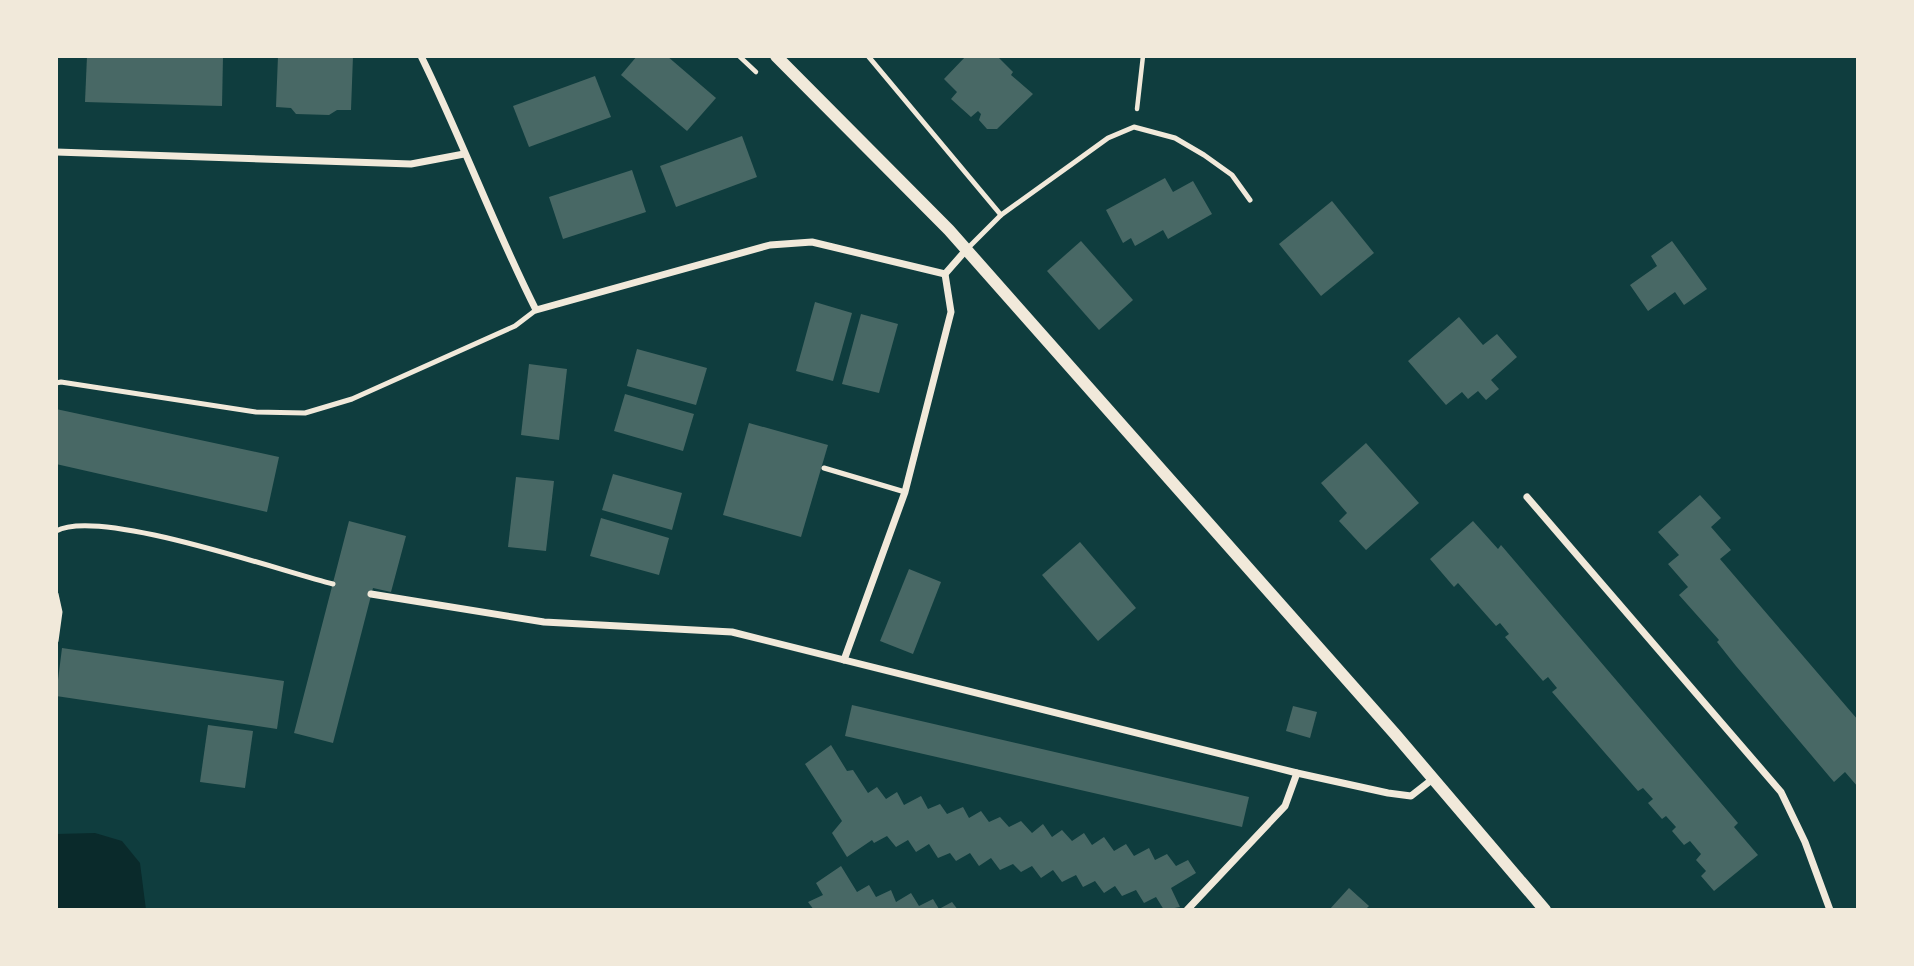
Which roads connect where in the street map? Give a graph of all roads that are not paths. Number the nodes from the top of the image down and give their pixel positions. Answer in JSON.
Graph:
{"nodes":[{"id":1,"x":421,"y":56,"type":"edge"},
{"id":2,"x":776,"y":56,"type":"edge"},
{"id":3,"x":868,"y":56,"type":"edge"},
{"id":4,"x":56,"y":152,"type":"edge"},
{"id":5,"x":464,"y":154,"type":"junction"},
{"id":6,"x":1250,"y":200,"type":"dead end"},
{"id":7,"x":1001,"y":215,"type":"junction"},
{"id":8,"x":966,"y":250,"type":"junction"},
{"id":9,"x":945,"y":274,"type":"junction"},
{"id":10,"x":536,"y":310,"type":"junction"},
{"id":11,"x":56,"y":383,"type":"edge"},
{"id":12,"x":824,"y":468,"type":"dead end"},
{"id":13,"x":905,"y":492,"type":"junction"},
{"id":14,"x":1527,"y":497,"type":"dead end"},
{"id":15,"x":56,"y":531,"type":"edge"},
{"id":16,"x":333,"y":584,"type":"dead end"},
{"id":17,"x":56,"y":594,"type":"edge"},
{"id":18,"x":371,"y":594,"type":"dead end"},
{"id":19,"x":56,"y":641,"type":"edge"},
{"id":20,"x":844,"y":660,"type":"junction"},
{"id":21,"x":1297,"y":773,"type":"junction"},
{"id":22,"x":1434,"y":778,"type":"junction"},
{"id":23,"x":1187,"y":910,"type":"edge"},
{"id":24,"x":1545,"y":910,"type":"edge"},
{"id":25,"x":1830,"y":910,"type":"edge"}],
"edges":[{"from":1,"to":5,"type":"street"},
{"from":2,"to":8,"type":"street"},
{"from":3,"to":7,"type":"lane"},
{"from":4,"to":5,"type":"street"},
{"from":5,"to":10,"type":"street"},
{"from":6,"to":7,"type":"lane"},
{"from":7,"to":8,"type":"lane"},
{"from":8,"to":9,"type":"street"},
{"from":8,"to":22,"type":"street"},
{"from":9,"to":10,"type":"street"},
{"from":9,"to":13,"type":"street"},
{"from":10,"to":11,"type":"lane"},
{"from":12,"to":13,"type":"lane"},
{"from":13,"to":20,"type":"street"},
{"from":14,"to":25,"type":"street"},
{"from":15,"to":16,"type":"lane"},
{"from":17,"to":19,"type":"lane"},
{"from":18,"to":20,"type":"street"},
{"from":20,"to":21,"type":"street"},
{"from":21,"to":22,"type":"street"},
{"from":21,"to":23,"type":"street"},
{"from":22,"to":24,"type":"street"}]}
